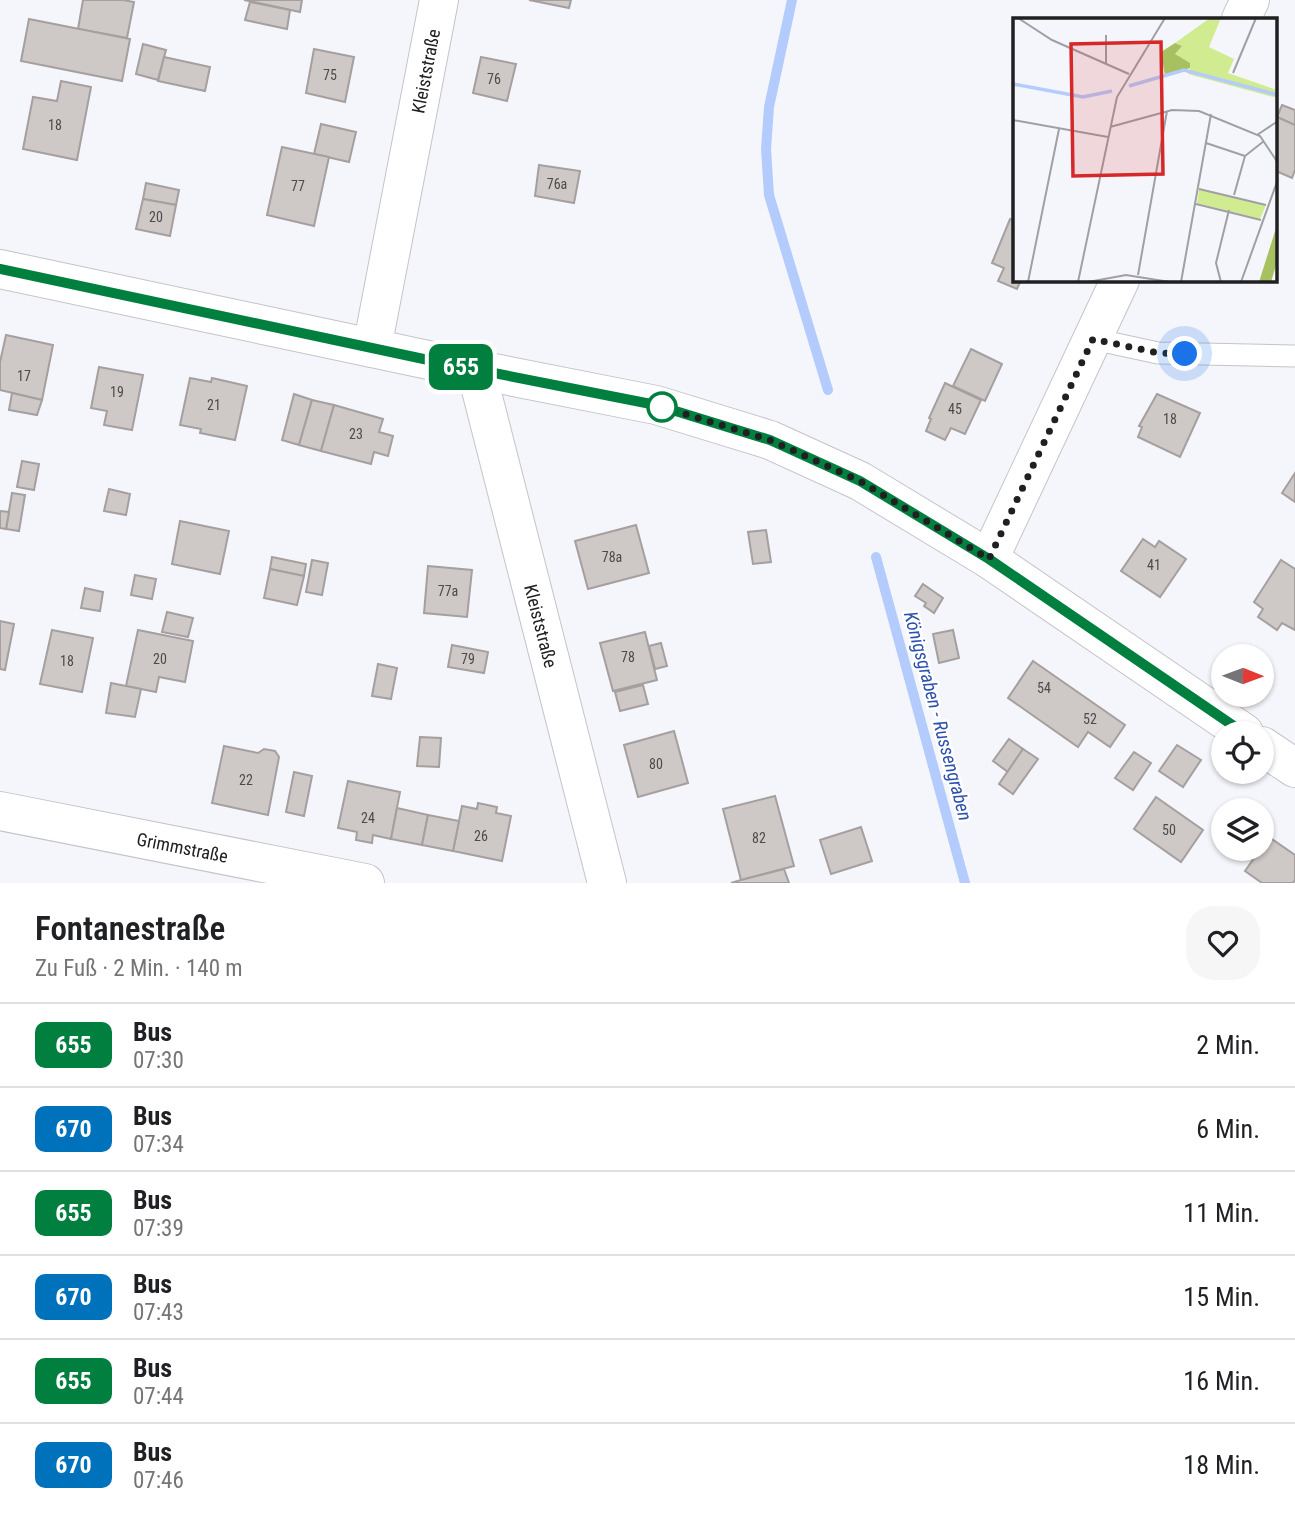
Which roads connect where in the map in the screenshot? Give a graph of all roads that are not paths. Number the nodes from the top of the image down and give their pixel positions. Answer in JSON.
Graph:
{"nodes":[{"id":1,"x":439,"y":0,"type":"edge"},
{"id":2,"x":1250,"y":0,"type":"edge"},
{"id":3,"x":1241,"y":18,"type":"edge"},
{"id":4,"x":0,"y":269,"type":"edge"},
{"id":5,"x":1119,"y":282,"type":"edge"},
{"id":6,"x":1093,"y":339,"type":"junction"},
{"id":7,"x":372,"y":348,"type":"junction"},
{"id":8,"x":1295,"y":356,"type":"edge"},
{"id":9,"x":476,"y":370,"type":"junction"},
{"id":10,"x":989,"y":559,"type":"junction"},
{"id":11,"x":1226,"y":721,"type":"edge"},
{"id":12,"x":1274,"y":754,"type":"edge"},
{"id":13,"x":1295,"y":768,"type":"edge"},
{"id":14,"x":0,"y":811,"type":"edge"},
{"id":15,"x":365,"y":883,"type":"edge"},
{"id":16,"x":607,"y":883,"type":"edge"}],
"edges":[{"from":1,"to":7,"type":"street","name":"Kleiststraße"},
{"from":2,"to":3,"type":"street"},
{"from":4,"to":7,"type":"street"},
{"from":5,"to":6,"type":"street"},
{"from":6,"to":8,"type":"lane"},
{"from":6,"to":10,"type":"street"},
{"from":7,"to":9,"type":"street"},
{"from":9,"to":10,"type":"street"},
{"from":9,"to":16,"type":"street","name":"Kleiststraße"},
{"from":10,"to":11,"type":"street"},
{"from":12,"to":13,"type":"street"},
{"from":14,"to":15,"type":"street","name":"Grimmstraße"}]}
